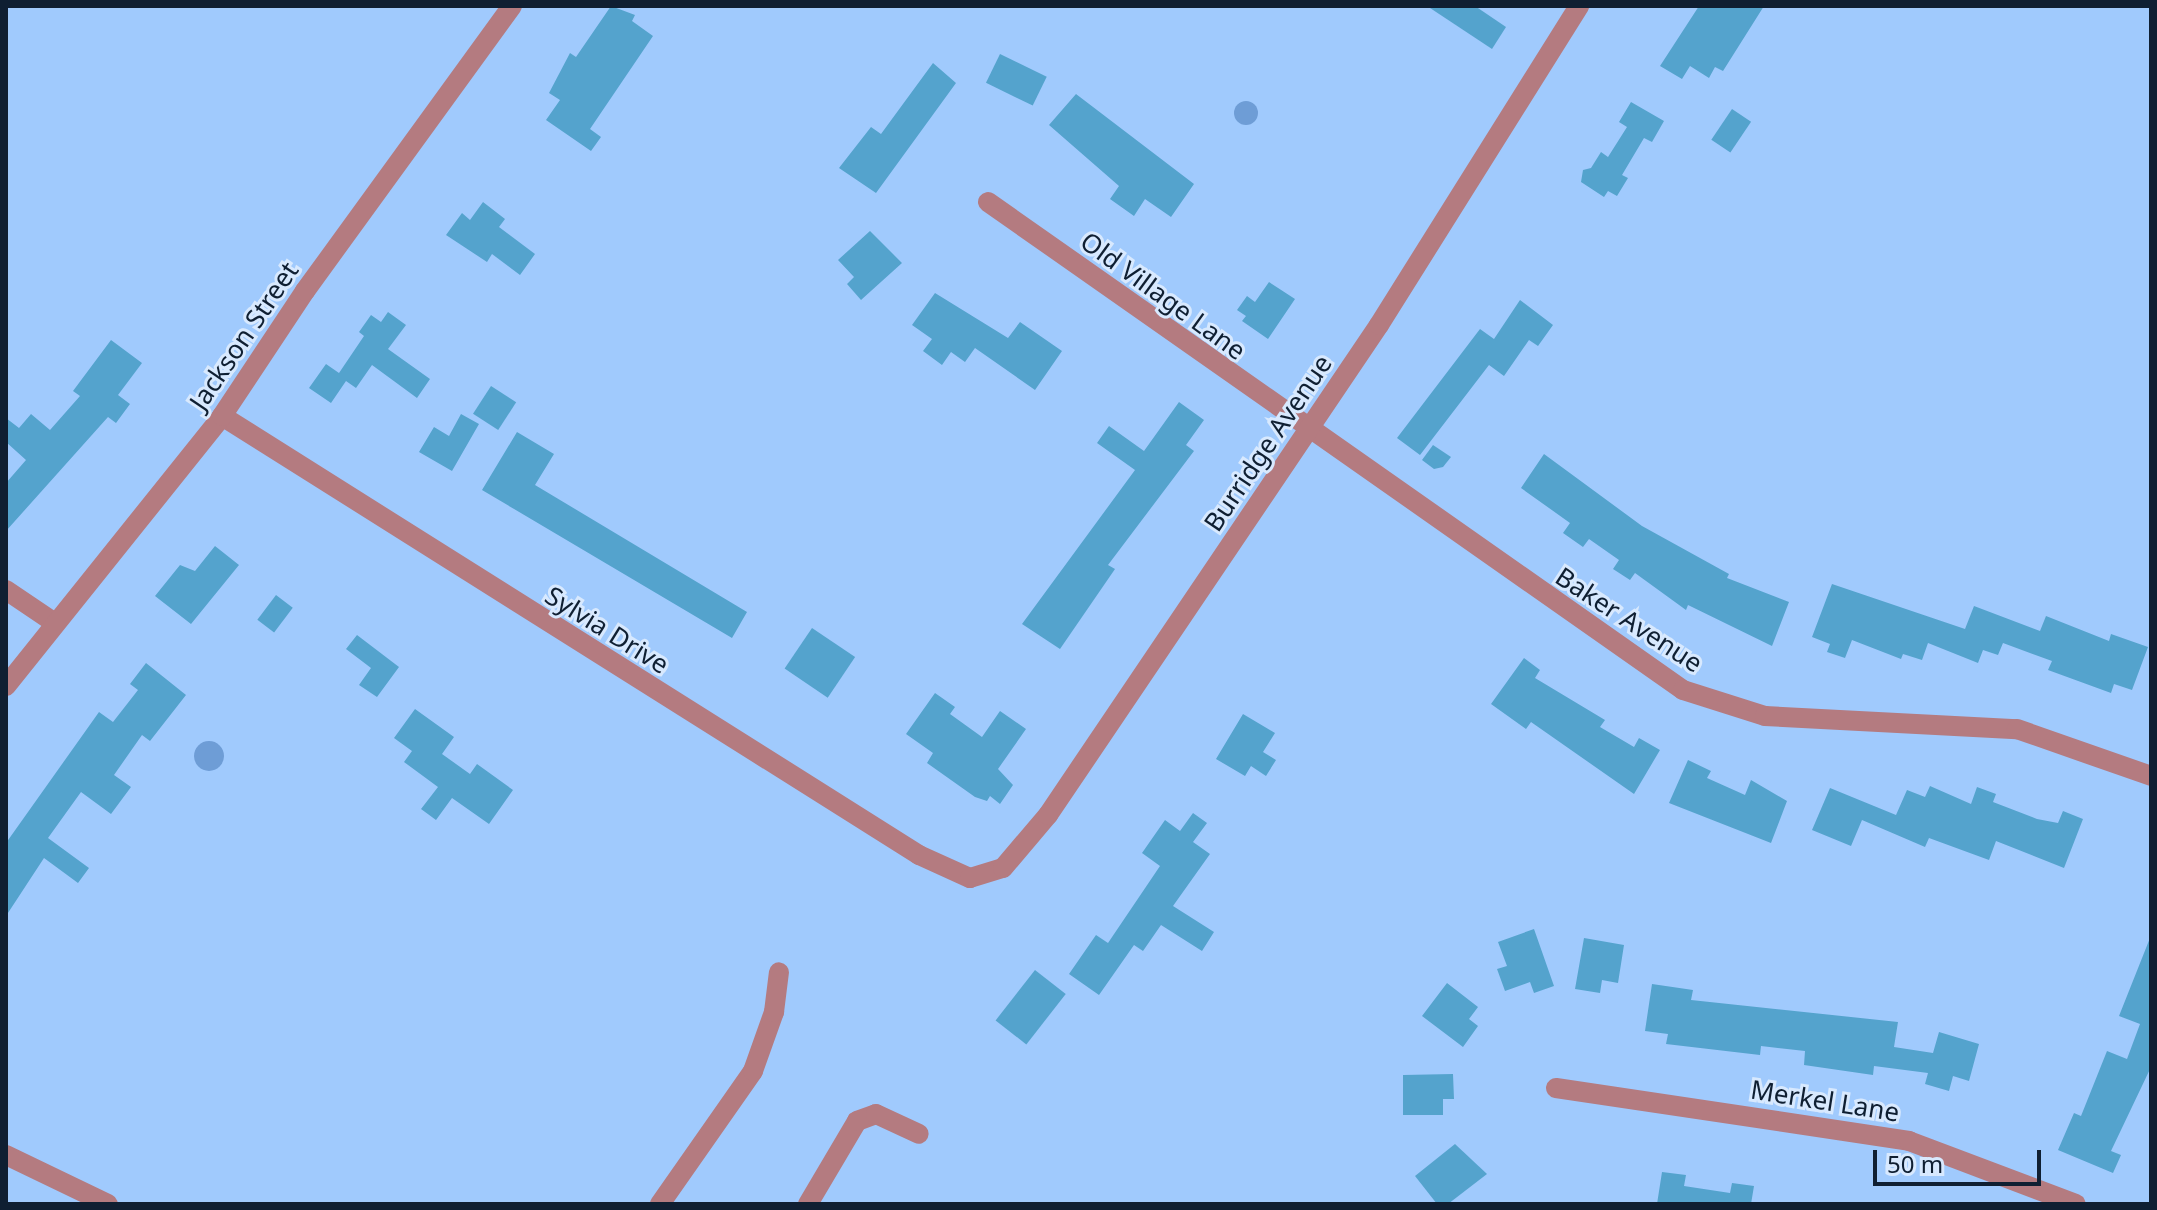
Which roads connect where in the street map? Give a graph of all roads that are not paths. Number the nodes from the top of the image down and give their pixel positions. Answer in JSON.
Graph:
{"nodes":[{"id":1,"x":512,"y":6,"type":"edge"},
{"id":2,"x":1579,"y":6,"type":"edge"},
{"id":3,"x":988,"y":202,"type":"dead end"},
{"id":4,"x":222,"y":416,"type":"junction"},
{"id":5,"x":1308,"y":431,"type":"junction"},
{"id":6,"x":6,"y":590,"type":"edge"},
{"id":7,"x":55,"y":623,"type":"junction"},
{"id":8,"x":6,"y":686,"type":"edge"},
{"id":9,"x":2151,"y":776,"type":"edge"},
{"id":10,"x":970,"y":878,"type":"joint"},
{"id":11,"x":779,"y":972,"type":"dead end"},
{"id":12,"x":1556,"y":1088,"type":"dead end"},
{"id":13,"x":919,"y":1134,"type":"dead end"},
{"id":14,"x":6,"y":1155,"type":"edge"},
{"id":15,"x":108,"y":1204,"type":"edge"},
{"id":16,"x":660,"y":1204,"type":"edge"},
{"id":17,"x":808,"y":1204,"type":"edge"},
{"id":18,"x":2076,"y":1204,"type":"edge"}],
"edges":[{"from":1,"to":4,"type":"street","name":"Jackson Street"},
{"from":2,"to":5,"type":"street","name":"Burridge Avenue"},
{"from":3,"to":5,"type":"street","name":"Old Village Lane"},
{"from":4,"to":7,"type":"street","name":"Jackson Street"},
{"from":4,"to":10,"type":"street","name":"Sylvia Drive"},
{"from":5,"to":9,"type":"street","name":"Baker Avenue"},
{"from":5,"to":10,"type":"street","name":"Burridge Avenue"},
{"from":6,"to":7,"type":"street"},
{"from":7,"to":8,"type":"street","name":"Jackson Street"},
{"from":11,"to":16,"type":"street"},
{"from":12,"to":18,"type":"street","name":"Merkel Lane"},
{"from":13,"to":17,"type":"street"},
{"from":14,"to":15,"type":"street"}]}
